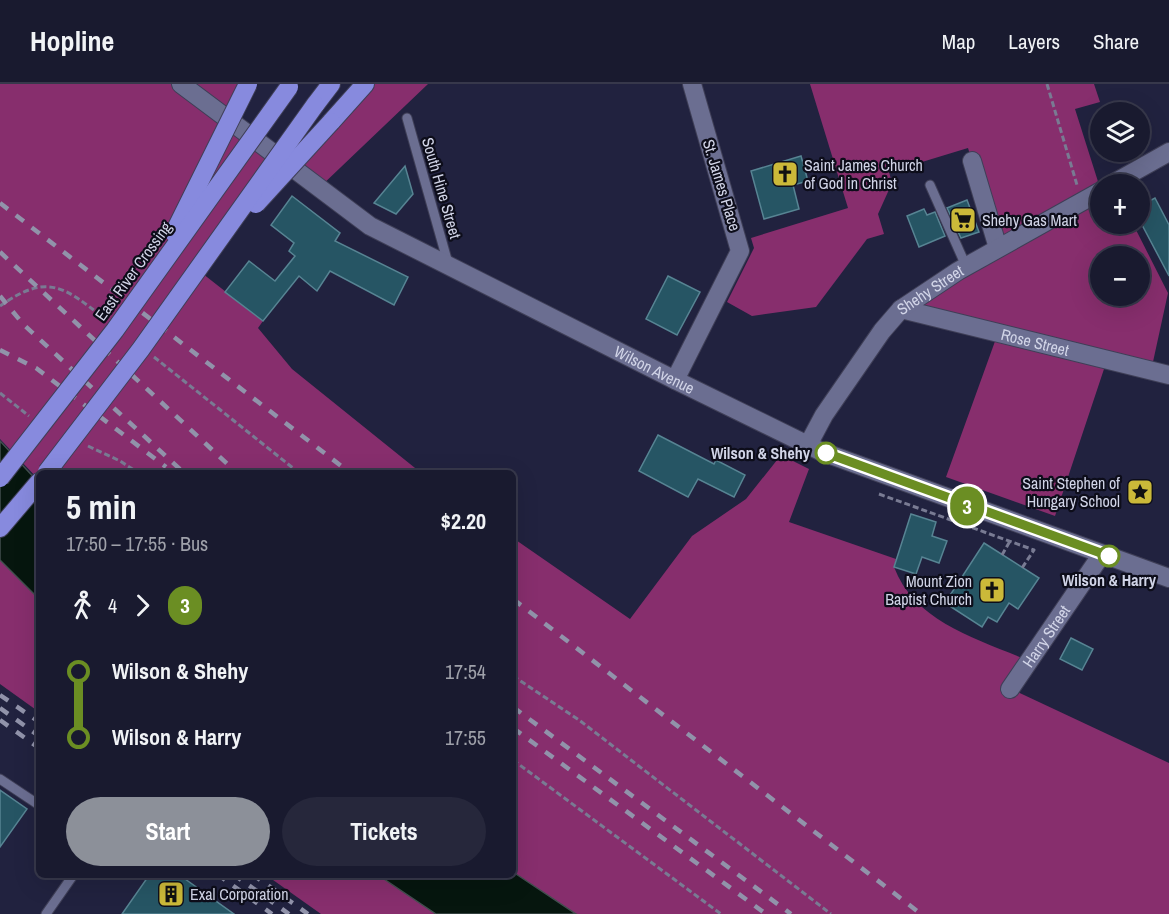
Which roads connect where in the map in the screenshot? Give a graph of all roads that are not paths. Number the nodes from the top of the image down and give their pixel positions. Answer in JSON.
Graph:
{"nodes":[{"id":1,"x":181,"y":84,"type":"edge"},
{"id":2,"x":248,"y":84,"type":"edge"},
{"id":3,"x":331,"y":84,"type":"edge"},
{"id":4,"x":365,"y":84,"type":"edge"},
{"id":5,"x":692,"y":84,"type":"edge"},
{"id":6,"x":290,"y":86,"type":"edge"},
{"id":7,"x":407,"y":118,"type":"dead end"},
{"id":8,"x":1169,"y":152,"type":"edge"},
{"id":9,"x":972,"y":161,"type":"dead end"},
{"id":10,"x":1130,"y":174,"type":"edge"},
{"id":11,"x":930,"y":185,"type":"dead end"},
{"id":12,"x":1090,"y":196,"type":"edge"},
{"id":13,"x":998,"y":248,"type":"junction"},
{"id":14,"x":201,"y":265,"type":"junction"},
{"id":15,"x":449,"y":266,"type":"junction"},
{"id":16,"x":966,"y":266,"type":"junction"},
{"id":17,"x":147,"y":286,"type":"junction"},
{"id":18,"x":901,"y":309,"type":"junction"},
{"id":19,"x":1169,"y":375,"type":"edge"},
{"id":20,"x":675,"y":380,"type":"junction"},
{"id":21,"x":808,"y":445,"type":"junction"},
{"id":22,"x":48,"y":470,"type":"edge"},
{"id":23,"x":0,"y":478,"type":"edge"},
{"id":24,"x":36,"y":486,"type":"edge"},
{"id":25,"x":0,"y":528,"type":"edge"},
{"id":26,"x":1102,"y":554,"type":"junction"},
{"id":27,"x":1169,"y":578,"type":"edge"},
{"id":28,"x":1010,"y":689,"type":"dead end"},
{"id":29,"x":0,"y":779,"type":"edge"},
{"id":30,"x":36,"y":802,"type":"edge"},
{"id":31,"x":71,"y":878,"type":"edge"},
{"id":32,"x":46,"y":914,"type":"edge"}],
"edges":[{"from":1,"to":15,"type":"street","name":"Wilson Avenue"},
{"from":2,"to":17,"type":"highway","bridge":true},
{"from":3,"to":14,"type":"highway","bridge":true},
{"from":4,"to":14,"type":"highway","bridge":true},
{"from":5,"to":20,"type":"street","name":"St. James Place"},
{"from":6,"to":17,"type":"highway","name":"East River Crossing","bridge":true},
{"from":7,"to":15,"type":"lane","name":"South Hine Street"},
{"from":8,"to":10,"type":"street"},
{"from":9,"to":13,"type":"street"},
{"from":11,"to":16,"type":"lane"},
{"from":12,"to":13,"type":"street","name":"Shehy Street"},
{"from":13,"to":16,"type":"street","name":"Shehy Street"},
{"from":14,"to":22,"type":"highway","bridge":true},
{"from":15,"to":20,"type":"street","name":"Wilson Avenue"},
{"from":16,"to":18,"type":"street","name":"Shehy Street"},
{"from":17,"to":23,"type":"highway","name":"East River Crossing","bridge":true},
{"from":18,"to":19,"type":"street","name":"Rose Street"},
{"from":18,"to":21,"type":"street","name":"Shehy Street"},
{"from":20,"to":21,"type":"street","name":"Wilson Avenue"},
{"from":21,"to":26,"type":"street","name":"Wilson Avenue"},
{"from":24,"to":25,"type":"highway"},
{"from":26,"to":27,"type":"street","name":"Wilson Avenue"},
{"from":26,"to":28,"type":"street","name":"Harry Street"},
{"from":29,"to":30,"type":"lane"},
{"from":31,"to":32,"type":"lane"}]}
